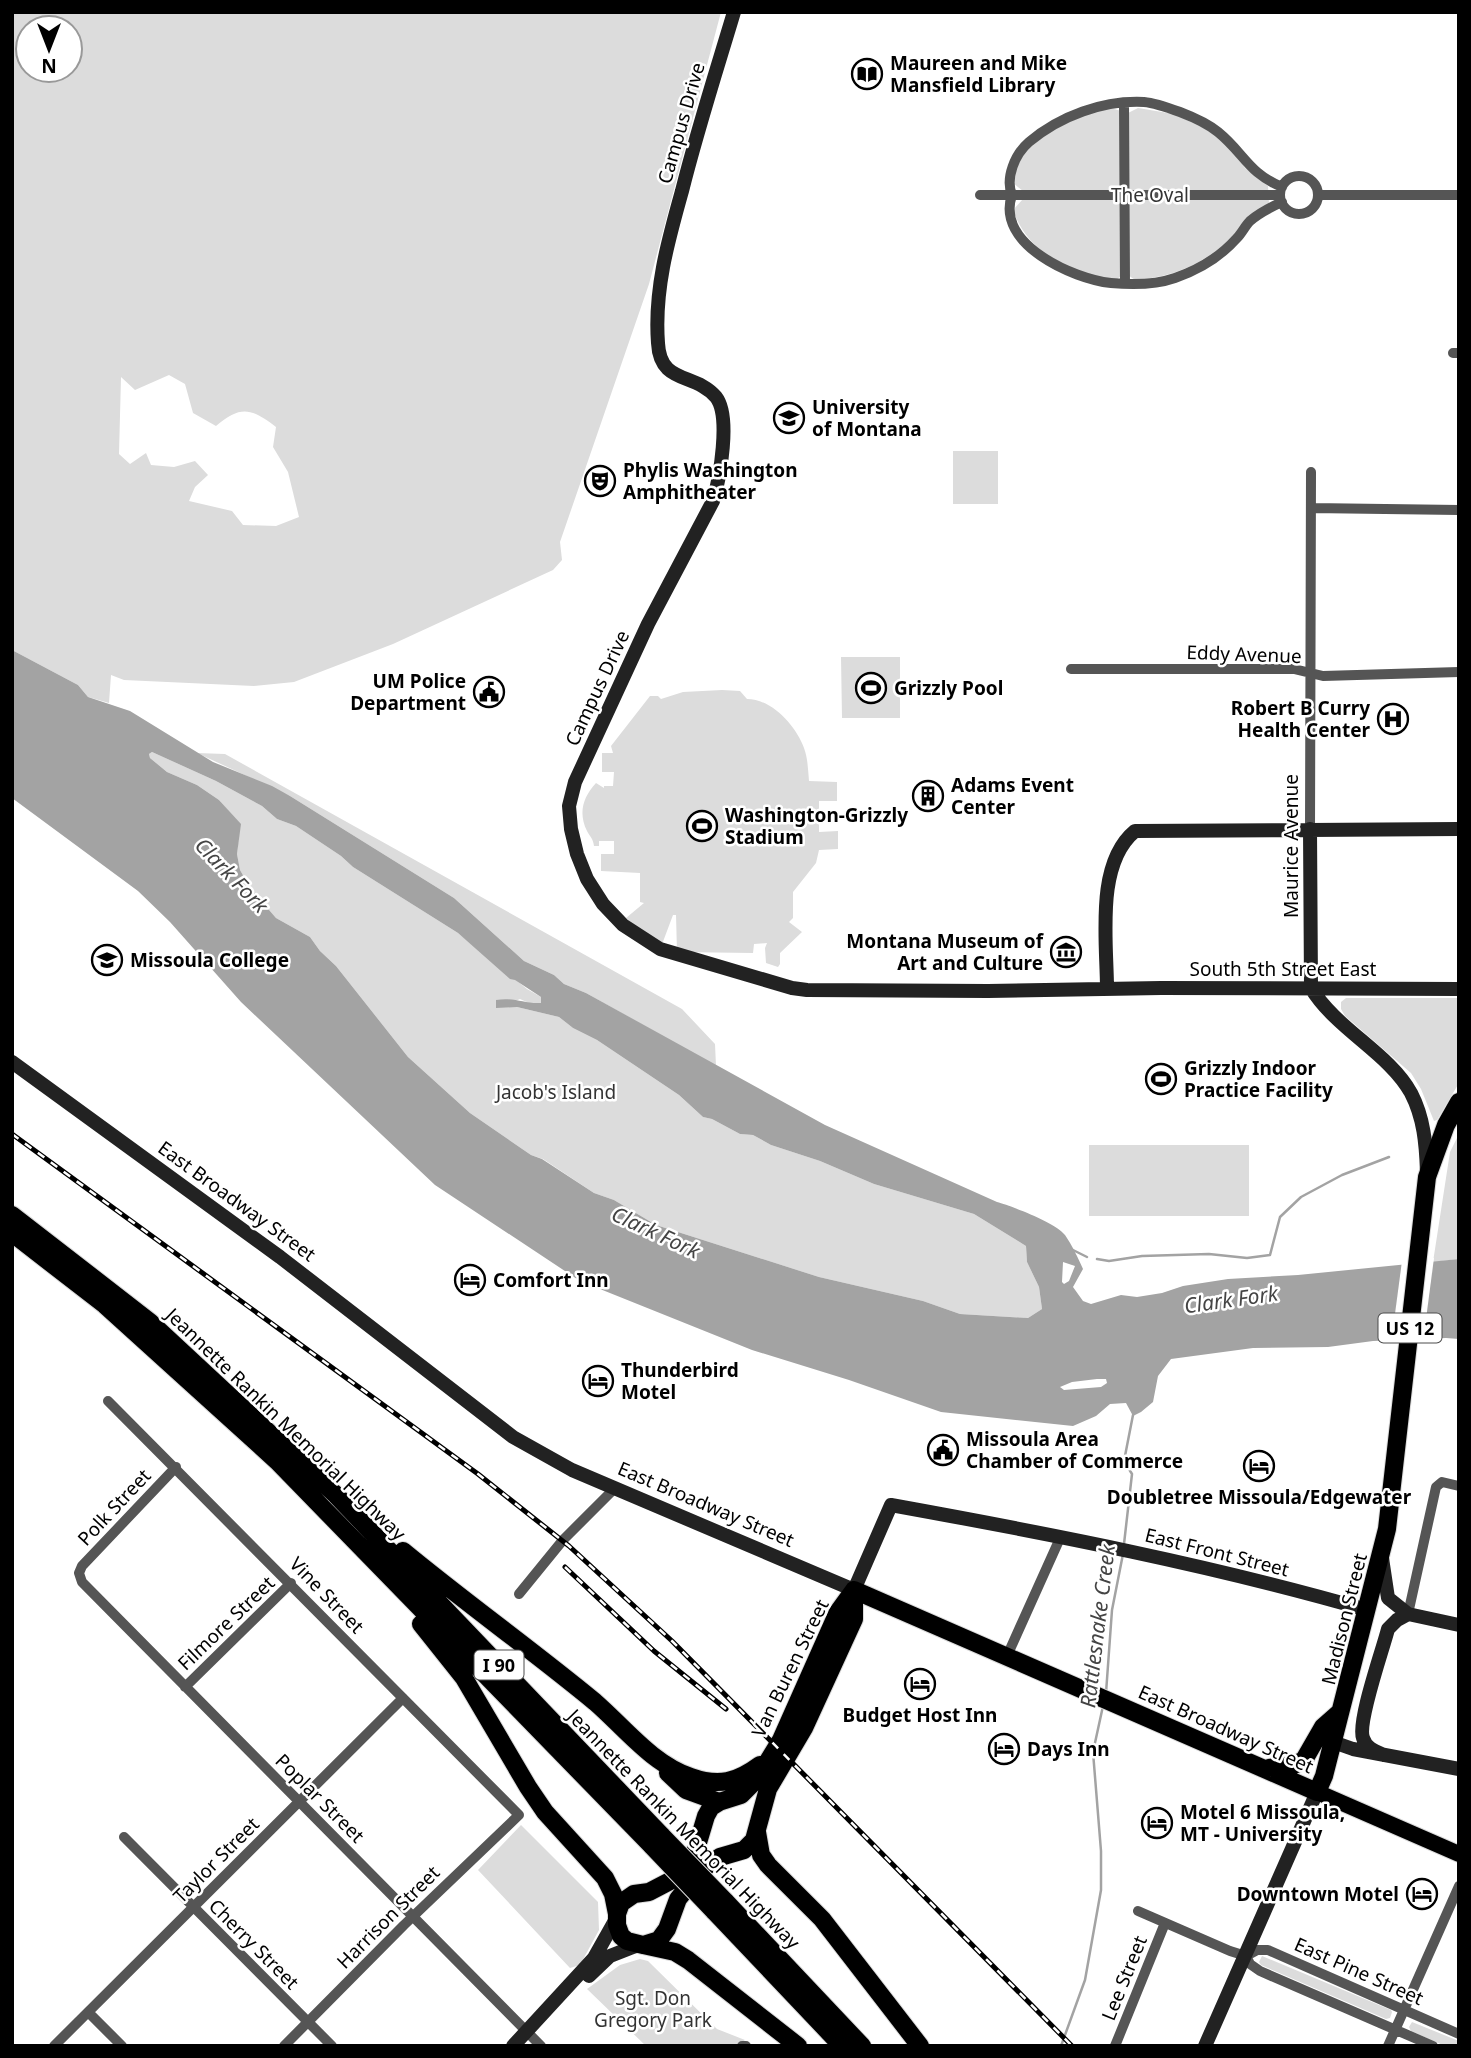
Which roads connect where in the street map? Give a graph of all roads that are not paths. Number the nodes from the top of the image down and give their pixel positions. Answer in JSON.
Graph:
{"nodes":[{"id":1,"x":734,"y":12,"type":"edge"},
{"id":2,"x":1124,"y":103,"type":"junction"},
{"id":3,"x":980,"y":195,"type":"dead end"},
{"id":4,"x":1012,"y":195,"type":"junction"},
{"id":5,"x":1125,"y":195,"type":"junction"},
{"id":6,"x":1281,"y":195,"type":"junction"},
{"id":7,"x":1318,"y":195,"type":"junction"},
{"id":8,"x":1459,"y":195,"type":"edge"},
{"id":9,"x":1125,"y":284,"type":"junction"},
{"id":10,"x":1311,"y":472,"type":"dead end"},
{"id":11,"x":1311,"y":509,"type":"junction"},
{"id":12,"x":1459,"y":510,"type":"edge"},
{"id":13,"x":1071,"y":669,"type":"dead end"},
{"id":14,"x":1459,"y":672,"type":"edge"},
{"id":15,"x":1309,"y":673,"type":"junction"},
{"id":16,"x":1310,"y":829,"type":"junction"},
{"id":17,"x":1459,"y":829,"type":"edge"},
{"id":18,"x":1311,"y":988,"type":"junction"},
{"id":19,"x":1107,"y":989,"type":"junction"},
{"id":20,"x":1459,"y":989,"type":"edge"},
{"id":21,"x":12,"y":1062,"type":"edge"},
{"id":22,"x":1459,"y":1102,"type":"edge"},
{"id":23,"x":1427,"y":1177,"type":"junction"},
{"id":24,"x":12,"y":1215,"type":"edge"},
{"id":25,"x":12,"y":1233,"type":"edge"},
{"id":26,"x":108,"y":1401,"type":"dead end"},
{"id":27,"x":176,"y":1467,"type":"junction"},
{"id":28,"x":1459,"y":1486,"type":"edge"},
{"id":29,"x":615,"y":1488,"type":"junction"},
{"id":30,"x":336,"y":1495,"type":"junction"},
{"id":31,"x":1061,"y":1536,"type":"junction"},
{"id":32,"x":355,"y":1542,"type":"junction"},
{"id":33,"x":1382,"y":1557,"type":"junction"},
{"id":34,"x":79,"y":1573,"type":"joint"},
{"id":35,"x":291,"y":1583,"type":"junction"},
{"id":36,"x":853,"y":1590,"type":"junction"},
{"id":37,"x":520,"y":1594,"type":"dead end"},
{"id":38,"x":1367,"y":1610,"type":"junction"},
{"id":39,"x":1408,"y":1614,"type":"junction"},
{"id":40,"x":1459,"y":1625,"type":"edge"},
{"id":41,"x":1007,"y":1656,"type":"junction"},
{"id":42,"x":184,"y":1687,"type":"junction"},
{"id":43,"x":403,"y":1698,"type":"junction"},
{"id":44,"x":1342,"y":1710,"type":"junction"},
{"id":45,"x":1332,"y":1742,"type":"junction"},
{"id":46,"x":647,"y":1751,"type":"junction"},
{"id":47,"x":1384,"y":1755,"type":"junction"},
{"id":48,"x":768,"y":1762,"type":"junction"},
{"id":49,"x":1265,"y":1768,"type":"junction"},
{"id":50,"x":1459,"y":1769,"type":"edge"},
{"id":51,"x":1317,"y":1792,"type":"junction"},
{"id":52,"x":726,"y":1800,"type":"junction"},
{"id":53,"x":299,"y":1801,"type":"junction"},
{"id":54,"x":519,"y":1815,"type":"joint"},
{"id":55,"x":705,"y":1825,"type":"junction"},
{"id":56,"x":757,"y":1829,"type":"junction"},
{"id":57,"x":124,"y":1837,"type":"dead end"},
{"id":58,"x":657,"y":1841,"type":"junction"},
{"id":59,"x":733,"y":1853,"type":"junction"},
{"id":60,"x":1459,"y":1854,"type":"edge"},
{"id":61,"x":1459,"y":1886,"type":"edge"},
{"id":62,"x":649,"y":1892,"type":"junction"},
{"id":63,"x":719,"y":1906,"type":"junction"},
{"id":64,"x":193,"y":1908,"type":"junction"},
{"id":65,"x":1138,"y":1911,"type":"dead end"},
{"id":66,"x":412,"y":1917,"type":"junction"},
{"id":67,"x":617,"y":1917,"type":"junction"},
{"id":68,"x":670,"y":1917,"type":"junction"},
{"id":69,"x":1164,"y":1923,"type":"junction"},
{"id":70,"x":640,"y":1945,"type":"junction"},
{"id":71,"x":1245,"y":1956,"type":"junction"},
{"id":72,"x":1403,"y":2009,"type":"junction"},
{"id":73,"x":88,"y":2012,"type":"junction"},
{"id":74,"x":543,"y":2016,"type":"junction"},
{"id":75,"x":308,"y":2022,"type":"junction"},
{"id":76,"x":1395,"y":2029,"type":"junction"},
{"id":77,"x":527,"y":2032,"type":"junction"},
{"id":78,"x":1459,"y":2034,"type":"edge"},
{"id":79,"x":54,"y":2046,"type":"edge"},
{"id":80,"x":122,"y":2046,"type":"edge"},
{"id":81,"x":284,"y":2046,"type":"edge"},
{"id":82,"x":332,"y":2046,"type":"edge"},
{"id":83,"x":513,"y":2046,"type":"edge"},
{"id":84,"x":541,"y":2046,"type":"edge"},
{"id":85,"x":798,"y":2046,"type":"edge"},
{"id":86,"x":842,"y":2046,"type":"edge"},
{"id":87,"x":862,"y":2046,"type":"edge"},
{"id":88,"x":920,"y":2046,"type":"edge"},
{"id":89,"x":1115,"y":2046,"type":"edge"},
{"id":90,"x":1205,"y":2046,"type":"edge"},
{"id":91,"x":1388,"y":2046,"type":"edge"},
{"id":92,"x":1433,"y":2046,"type":"edge"}],
"edges":[{"from":1,"to":19,"type":"street","name":"Campus Drive"},
{"from":2,"to":4,"type":"street"},
{"from":2,"to":5,"type":"street"},
{"from":2,"to":6,"type":"street"},
{"from":3,"to":4,"type":"street"},
{"from":4,"to":5,"type":"street"},
{"from":4,"to":9,"type":"street"},
{"from":5,"to":6,"type":"street"},
{"from":5,"to":9,"type":"street"},
{"from":6,"to":7,"type":"street"},
{"from":6,"to":7,"type":"street"},
{"from":6,"to":9,"type":"street"},
{"from":7,"to":8,"type":"street"},
{"from":10,"to":11,"type":"street","name":"Maurice Avenue"},
{"from":11,"to":12,"type":"street"},
{"from":11,"to":15,"type":"street","name":"Maurice Avenue"},
{"from":13,"to":15,"type":"street","name":"Eddy Avenue"},
{"from":14,"to":15,"type":"street","name":"Eddy Avenue"},
{"from":15,"to":16,"type":"street","name":"Maurice Avenue"},
{"from":16,"to":17,"type":"street"},
{"from":16,"to":18,"type":"street","name":"Maurice Avenue"},
{"from":16,"to":19,"type":"street"},
{"from":18,"to":19,"type":"street","name":"South 5th Street East"},
{"from":18,"to":20,"type":"street","name":"South 5th Street East"},
{"from":18,"to":23,"type":"street","number":"US 12"},
{"from":21,"to":29,"type":"street","name":"East Broadway Street"},
{"from":22,"to":23,"type":"highway","number":"US 12"},
{"from":23,"to":33,"type":"highway","name":"Madison Street","number":"US 12"},
{"from":24,"to":30,"type":"highway","name":"Jeannette Rankin Memorial Highway","number":"I 90"},
{"from":25,"to":32,"type":"highway","name":"Jeannette Rankin Memorial Highway","number":"I 90"},
{"from":26,"to":27,"type":"street","name":"Vine Street"},
{"from":27,"to":34,"type":"street","name":"Polk Street"},
{"from":27,"to":35,"type":"street","name":"Vine Street"},
{"from":28,"to":39,"type":"street"},
{"from":29,"to":36,"type":"street","name":"East Broadway Street"},
{"from":29,"to":37,"type":"street"},
{"from":30,"to":46,"type":"highway"},
{"from":30,"to":58,"type":"highway","name":"Jeannette Rankin Memorial Highway","number":"I 90"},
{"from":31,"to":36,"type":"street","name":"East Front Street"},
{"from":31,"to":38,"type":"street","name":"East Front Street"},
{"from":31,"to":41,"type":"street"},
{"from":32,"to":58,"type":"highway","name":"Jeannette Rankin Memorial Highway","number":"I 90"},
{"from":32,"to":67,"type":"highway"},
{"from":33,"to":38,"type":"highway","name":"Madison Street","number":"US 12"},
{"from":33,"to":39,"type":"street"},
{"from":34,"to":42,"type":"street","name":"Poplar Street"},
{"from":35,"to":42,"type":"street","name":"Filmore Street"},
{"from":35,"to":43,"type":"street","name":"Vine Street"},
{"from":36,"to":41,"type":"highway","name":"East Broadway Street"},
{"from":36,"to":48,"type":"highway","name":"Van Buren Street"},
{"from":36,"to":56,"type":"highway","name":"Van Buren Street"},
{"from":38,"to":44,"type":"highway","name":"Madison Street","number":"US 12"},
{"from":39,"to":40,"type":"street"},
{"from":39,"to":47,"type":"street"},
{"from":41,"to":49,"type":"highway","name":"East Broadway Street"},
{"from":42,"to":53,"type":"street","name":"Poplar Street"},
{"from":43,"to":53,"type":"street","name":"Taylor Street"},
{"from":43,"to":54,"type":"street","name":"Vine Street"},
{"from":44,"to":45,"type":"highway","name":"Madison Street","number":"US 12"},
{"from":44,"to":49,"type":"highway","number":"US 12"},
{"from":45,"to":47,"type":"street"},
{"from":45,"to":51,"type":"highway","name":"Madison Street","number":"US 12"},
{"from":46,"to":48,"type":"highway"},
{"from":46,"to":52,"type":"highway"},
{"from":47,"to":50,"type":"street"},
{"from":48,"to":52,"type":"highway","name":"Van Buren Street"},
{"from":49,"to":51,"type":"highway","name":"East Broadway Street"},
{"from":51,"to":60,"type":"main road","name":"East Broadway Street"},
{"from":51,"to":71,"type":"street","name":"Madison Street"},
{"from":52,"to":55,"type":"highway","name":"Van Buren Street"},
{"from":52,"to":56,"type":"highway"},
{"from":53,"to":64,"type":"street","name":"Taylor Street"},
{"from":53,"to":66,"type":"street","name":"Poplar Street"},
{"from":54,"to":66,"type":"street","name":"Harrison Street"},
{"from":55,"to":59,"type":"highway"},
{"from":55,"to":62,"type":"highway","name":"Van Buren Street"},
{"from":56,"to":59,"type":"highway"},
{"from":56,"to":88,"type":"highway"},
{"from":57,"to":64,"type":"street","name":"Cherry Street"},
{"from":58,"to":63,"type":"highway","name":"Jeannette Rankin Memorial Highway","number":"I 90","bridge":true},
{"from":59,"to":68,"type":"highway"},
{"from":61,"to":72,"type":"street"},
{"from":62,"to":67,"type":"highway","name":"Van Buren Street"},
{"from":62,"to":68,"type":"highway"},
{"from":63,"to":86,"type":"highway","name":"Jeannette Rankin Memorial Highway","number":"I 90"},
{"from":63,"to":87,"type":"highway","name":"Jeannette Rankin Memorial Highway","number":"I 90"},
{"from":64,"to":73,"type":"street","name":"Taylor Street"},
{"from":64,"to":75,"type":"street","name":"Cherry Street"},
{"from":65,"to":69,"type":"street","name":"East Pine Street"},
{"from":66,"to":75,"type":"street","name":"Harrison Street"},
{"from":66,"to":77,"type":"street","name":"Poplar Street"},
{"from":67,"to":70,"type":"highway"},
{"from":67,"to":74,"type":"street","name":"Van Buren Street"},
{"from":68,"to":70,"type":"highway"},
{"from":69,"to":71,"type":"street","name":"East Pine Street"},
{"from":69,"to":89,"type":"street","name":"Lee Street"},
{"from":70,"to":74,"type":"street"},
{"from":70,"to":85,"type":"highway"},
{"from":71,"to":72,"type":"street","name":"East Pine Street"},
{"from":71,"to":76,"type":"street","name":"East Pine Street"},
{"from":71,"to":90,"type":"street","name":"Madison Street"},
{"from":72,"to":76,"type":"street"},
{"from":72,"to":78,"type":"street","name":"East Pine Street"},
{"from":73,"to":79,"type":"street","name":"Taylor Street"},
{"from":73,"to":80,"type":"street"},
{"from":74,"to":77,"type":"street"},
{"from":75,"to":81,"type":"street","name":"Harrison Street"},
{"from":75,"to":82,"type":"street","name":"Cherry Street"},
{"from":76,"to":91,"type":"street"},
{"from":76,"to":92,"type":"street","name":"East Pine Street"},
{"from":77,"to":83,"type":"street"},
{"from":77,"to":84,"type":"street","name":"Poplar Street"}]}
